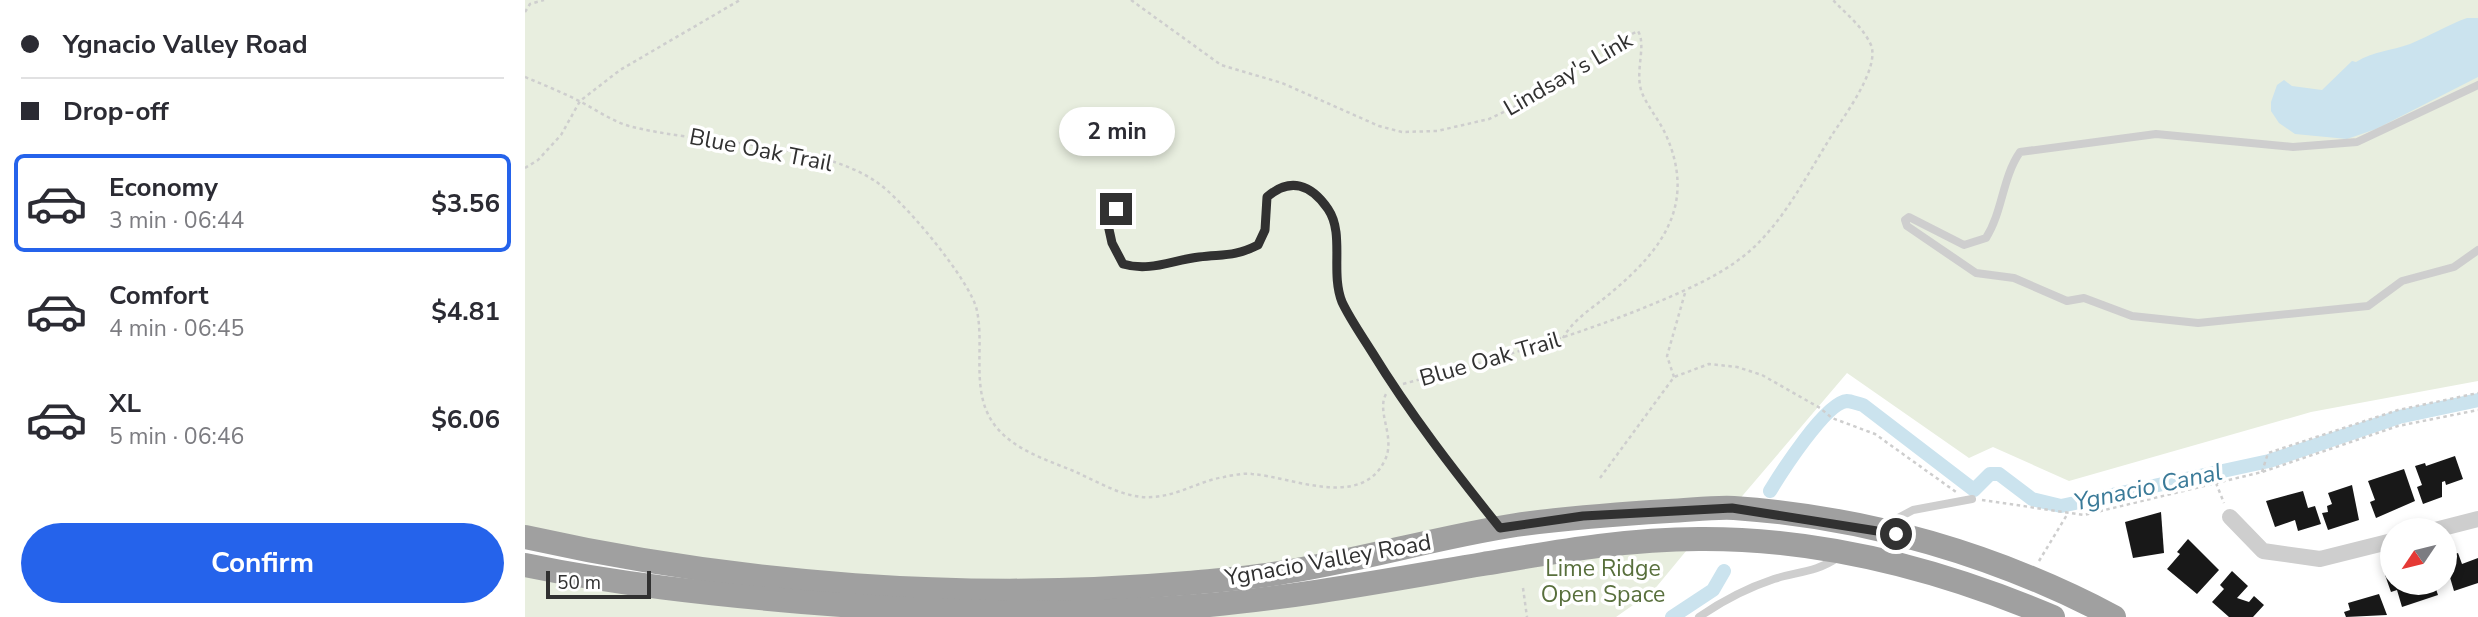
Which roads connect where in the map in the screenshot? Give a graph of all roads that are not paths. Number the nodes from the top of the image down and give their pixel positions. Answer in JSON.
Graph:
{"nodes":[{"id":1,"x":2478,"y":85,"type":"edge"},
{"id":2,"x":1132,"y":208,"type":"dead end"},
{"id":3,"x":2478,"y":250,"type":"edge"},
{"id":4,"x":1972,"y":499,"type":"road end"},
{"id":5,"x":2230,"y":517,"type":"dead end"},
{"id":6,"x":2478,"y":519,"type":"edge"},
{"id":7,"x":2457,"y":524,"type":"edge"},
{"id":8,"x":1500,"y":528,"type":"junction"},
{"id":9,"x":1871,"y":533,"type":"junction"},
{"id":10,"x":525,"y":537,"type":"edge"},
{"id":11,"x":2380,"y":544,"type":"edge"},
{"id":12,"x":1850,"y":548,"type":"junction"},
{"id":13,"x":525,"y":565,"type":"edge"},
{"id":14,"x":1699,"y":617,"type":"edge"},
{"id":15,"x":2053,"y":617,"type":"edge"},
{"id":16,"x":2114,"y":617,"type":"edge"}],
"edges":[{"from":1,"to":3,"type":"lane"},
{"from":2,"to":8,"type":"lane"},
{"from":4,"to":9,"type":"lane"},
{"from":5,"to":11,"type":"street"},
{"from":6,"to":7,"type":"street"},
{"from":8,"to":9,"type":"highway","name":"Ygnacio Valley Road"},
{"from":8,"to":10,"type":"highway","name":"Ygnacio Valley Road"},
{"from":9,"to":16,"type":"highway","name":"Ygnacio Valley Road"},
{"from":12,"to":13,"type":"highway","name":"Ygnacio Valley Road"},
{"from":12,"to":14,"type":"lane"},
{"from":12,"to":15,"type":"highway","name":"Ygnacio Valley Road"}]}
